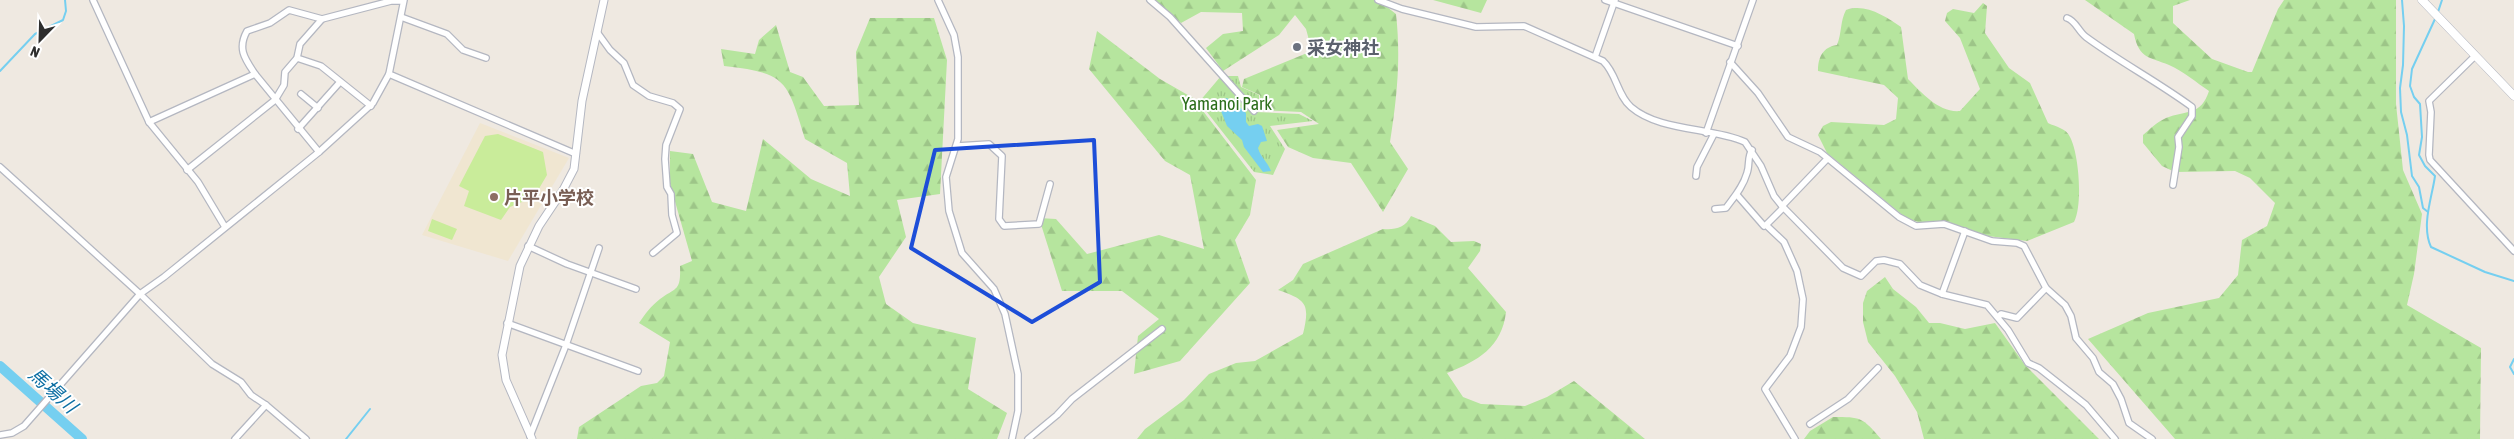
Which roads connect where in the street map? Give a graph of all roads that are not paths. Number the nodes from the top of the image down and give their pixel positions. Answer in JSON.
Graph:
{"nodes":[{"id":1,"x":93,"y":0,"type":"edge"},
{"id":2,"x":604,"y":0,"type":"edge"},
{"id":3,"x":938,"y":0,"type":"edge"},
{"id":4,"x":1150,"y":0,"type":"edge"},
{"id":5,"x":1378,"y":0,"type":"edge"},
{"id":6,"x":1605,"y":0,"type":"edge"},
{"id":7,"x":1753,"y":0,"type":"edge"},
{"id":8,"x":2422,"y":0,"type":"edge"},
{"id":9,"x":403,"y":1,"type":"edge"},
{"id":10,"x":1614,"y":2,"type":"edge"},
{"id":11,"x":401,"y":17,"type":"junction"},
{"id":12,"x":2067,"y":18,"type":"dead end"},
{"id":13,"x":322,"y":19,"type":"junction"},
{"id":14,"x":597,"y":32,"type":"junction"},
{"id":15,"x":1738,"y":46,"type":"junction"},
{"id":16,"x":2475,"y":56,"type":"junction"},
{"id":17,"x":1595,"y":57,"type":"junction"},
{"id":18,"x":298,"y":58,"type":"junction"},
{"id":19,"x":486,"y":58,"type":"dead end"},
{"id":20,"x":1730,"y":62,"type":"junction"},
{"id":21,"x":255,"y":74,"type":"junction"},
{"id":22,"x":390,"y":74,"type":"junction"},
{"id":23,"x":340,"y":82,"type":"junction"},
{"id":24,"x":301,"y":94,"type":"dead end"},
{"id":25,"x":2514,"y":96,"type":"edge"},
{"id":26,"x":276,"y":100,"type":"junction"},
{"id":27,"x":371,"y":106,"type":"junction"},
{"id":28,"x":318,"y":108,"type":"junction"},
{"id":29,"x":1254,"y":112,"type":"dead end"},
{"id":30,"x":149,"y":122,"type":"junction"},
{"id":31,"x":298,"y":130,"type":"junction"},
{"id":32,"x":1706,"y":132,"type":"junction"},
{"id":33,"x":1714,"y":134,"type":"junction"},
{"id":34,"x":957,"y":146,"type":"junction"},
{"id":35,"x":1752,"y":150,"type":"junction"},
{"id":36,"x":318,"y":152,"type":"junction"},
{"id":37,"x":576,"y":154,"type":"junction"},
{"id":38,"x":1827,"y":159,"type":"junction"},
{"id":39,"x":0,"y":167,"type":"edge"},
{"id":40,"x":187,"y":170,"type":"junction"},
{"id":41,"x":1696,"y":176,"type":"dead end"},
{"id":42,"x":1050,"y":184,"type":"dead end"},
{"id":43,"x":2173,"y":185,"type":"dead end"},
{"id":44,"x":1736,"y":195,"type":"junction"},
{"id":45,"x":1783,"y":207,"type":"junction"},
{"id":46,"x":1715,"y":209,"type":"dead end"},
{"id":47,"x":1764,"y":226,"type":"dead end"},
{"id":48,"x":226,"y":227,"type":"junction"},
{"id":49,"x":1965,"y":231,"type":"junction"},
{"id":50,"x":528,"y":246,"type":"junction"},
{"id":51,"x":599,"y":248,"type":"dead end"},
{"id":52,"x":2514,"y":251,"type":"edge"},
{"id":53,"x":653,"y":253,"type":"dead end"},
{"id":54,"x":590,"y":273,"type":"junction"},
{"id":55,"x":2046,"y":288,"type":"junction"},
{"id":56,"x":636,"y":289,"type":"dead end"},
{"id":57,"x":140,"y":294,"type":"junction"},
{"id":58,"x":1942,"y":294,"type":"junction"},
{"id":59,"x":1998,"y":317,"type":"junction"},
{"id":60,"x":507,"y":323,"type":"junction"},
{"id":61,"x":1162,"y":329,"type":"dead end"},
{"id":62,"x":566,"y":345,"type":"junction"},
{"id":63,"x":1878,"y":368,"type":"dead end"},
{"id":64,"x":638,"y":371,"type":"dead end"},
{"id":65,"x":266,"y":404,"type":"junction"},
{"id":66,"x":1810,"y":424,"type":"dead end"},
{"id":67,"x":0,"y":435,"type":"edge"},
{"id":68,"x":531,"y":438,"type":"edge"},
{"id":69,"x":235,"y":439,"type":"edge"},
{"id":70,"x":306,"y":439,"type":"edge"},
{"id":71,"x":1012,"y":439,"type":"edge"},
{"id":72,"x":1028,"y":439,"type":"edge"},
{"id":73,"x":1795,"y":439,"type":"edge"},
{"id":74,"x":2115,"y":439,"type":"edge"},
{"id":75,"x":2152,"y":439,"type":"edge"}],
"edges":[{"from":1,"to":30,"type":"street"},
{"from":2,"to":14,"type":"street"},
{"from":3,"to":34,"type":"street"},
{"from":4,"to":29,"type":"street"},
{"from":5,"to":17,"type":"street"},
{"from":6,"to":10,"type":"street"},
{"from":7,"to":15,"type":"street"},
{"from":8,"to":16,"type":"main road"},
{"from":9,"to":11,"type":"street"},
{"from":9,"to":13,"type":"street"},
{"from":10,"to":15,"type":"street"},
{"from":10,"to":17,"type":"street"},
{"from":11,"to":19,"type":"street"},
{"from":11,"to":22,"type":"street"},
{"from":12,"to":43,"type":"street"},
{"from":13,"to":18,"type":"street"},
{"from":13,"to":21,"type":"street"},
{"from":14,"to":37,"type":"street"},
{"from":14,"to":53,"type":"street"},
{"from":15,"to":20,"type":"street"},
{"from":16,"to":25,"type":"main road"},
{"from":16,"to":52,"type":"street"},
{"from":17,"to":32,"type":"street"},
{"from":18,"to":23,"type":"street"},
{"from":18,"to":26,"type":"street"},
{"from":20,"to":32,"type":"street"},
{"from":20,"to":38,"type":"street"},
{"from":21,"to":26,"type":"street"},
{"from":21,"to":30,"type":"street"},
{"from":22,"to":27,"type":"street"},
{"from":22,"to":37,"type":"street"},
{"from":23,"to":27,"type":"street"},
{"from":23,"to":28,"type":"street"},
{"from":24,"to":28,"type":"street"},
{"from":26,"to":31,"type":"street"},
{"from":26,"to":40,"type":"street"},
{"from":27,"to":36,"type":"street"},
{"from":28,"to":31,"type":"street"},
{"from":30,"to":40,"type":"street"},
{"from":31,"to":36,"type":"street"},
{"from":32,"to":33,"type":"street"},
{"from":33,"to":35,"type":"street"},
{"from":33,"to":41,"type":"street"},
{"from":34,"to":42,"type":"street"},
{"from":34,"to":71,"type":"street"},
{"from":35,"to":44,"type":"street"},
{"from":35,"to":45,"type":"street"},
{"from":36,"to":48,"type":"street"},
{"from":37,"to":50,"type":"street"},
{"from":38,"to":45,"type":"street"},
{"from":38,"to":49,"type":"street"},
{"from":39,"to":57,"type":"street"},
{"from":40,"to":48,"type":"street"},
{"from":44,"to":46,"type":"street"},
{"from":44,"to":47,"type":"street"},
{"from":45,"to":58,"type":"street"},
{"from":45,"to":73,"type":"street"},
{"from":48,"to":57,"type":"street"},
{"from":49,"to":55,"type":"street"},
{"from":49,"to":58,"type":"street"},
{"from":50,"to":54,"type":"street"},
{"from":50,"to":60,"type":"street"},
{"from":51,"to":54,"type":"street"},
{"from":54,"to":56,"type":"street"},
{"from":54,"to":62,"type":"street"},
{"from":55,"to":59,"type":"street"},
{"from":55,"to":75,"type":"street"},
{"from":57,"to":65,"type":"street"},
{"from":57,"to":67,"type":"street"},
{"from":58,"to":59,"type":"street"},
{"from":59,"to":74,"type":"street"},
{"from":60,"to":62,"type":"street"},
{"from":60,"to":68,"type":"street"},
{"from":61,"to":72,"type":"street"},
{"from":62,"to":64,"type":"street"},
{"from":62,"to":68,"type":"street"},
{"from":63,"to":66,"type":"street"},
{"from":65,"to":69,"type":"street"},
{"from":65,"to":70,"type":"street"}]}
